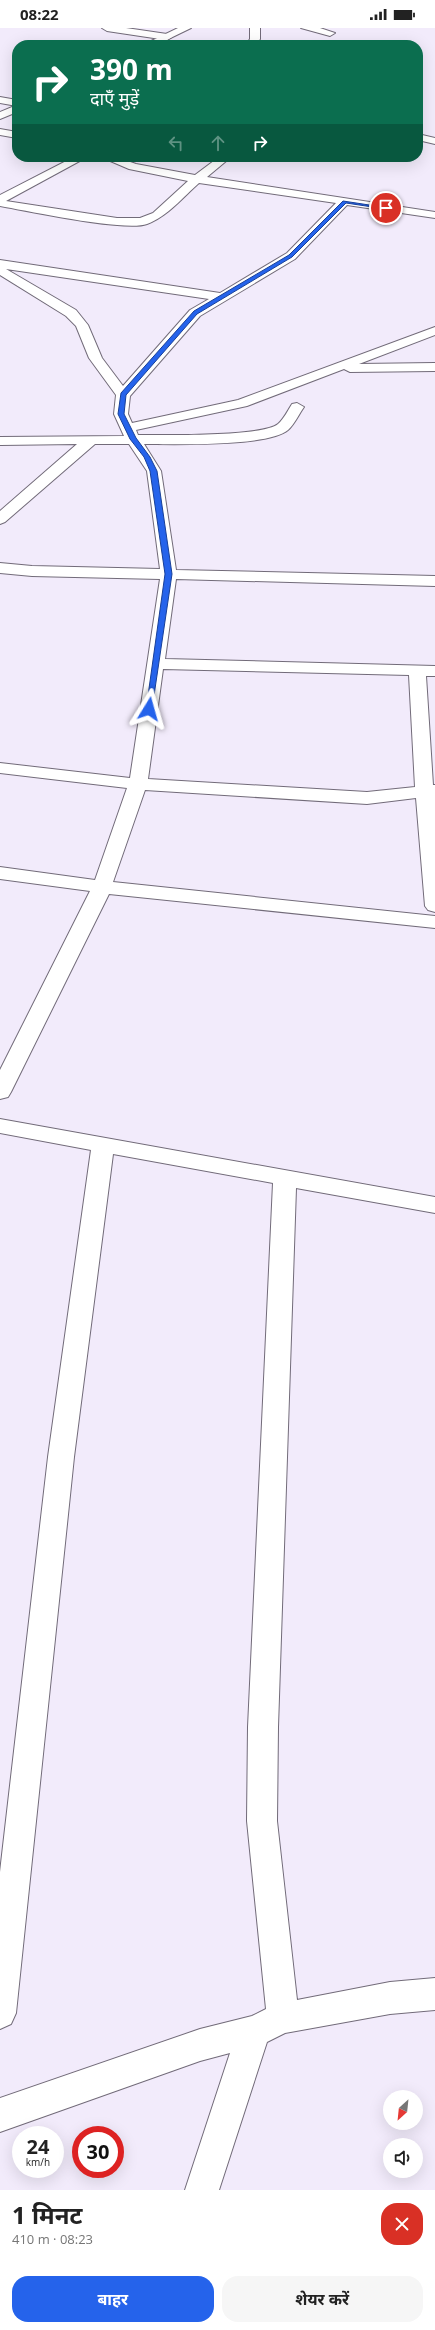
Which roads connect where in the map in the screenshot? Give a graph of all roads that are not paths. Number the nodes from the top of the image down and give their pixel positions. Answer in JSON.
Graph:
{"nodes":[{"id":1,"x":107,"y":28,"type":"edge"},
{"id":2,"x":186,"y":28,"type":"edge"},
{"id":3,"x":255,"y":28,"type":"edge"},
{"id":4,"x":306,"y":28,"type":"edge"},
{"id":5,"x":330,"y":33,"type":"dead end"},
{"id":6,"x":167,"y":37,"type":"junction"},
{"id":7,"x":160,"y":40,"type":"edge"},
{"id":8,"x":254,"y":40,"type":"edge"},
{"id":9,"x":0,"y":100,"type":"edge"},
{"id":10,"x":12,"y":102,"type":"edge"},
{"id":11,"x":12,"y":110,"type":"edge"},
{"id":12,"x":0,"y":116,"type":"edge"},
{"id":13,"x":0,"y":132,"type":"edge"},
{"id":14,"x":12,"y":134,"type":"edge"},
{"id":15,"x":72,"y":162,"type":"edge"},
{"id":16,"x":120,"y":162,"type":"edge"},
{"id":17,"x":219,"y":162,"type":"edge"},
{"id":18,"x":197,"y":179,"type":"junction"},
{"id":19,"x":0,"y":199,"type":"edge"},
{"id":20,"x":344,"y":202,"type":"junction"},
{"id":21,"x":0,"y":203,"type":"edge"},
{"id":22,"x":435,"y":215,"type":"edge"},
{"id":23,"x":0,"y":264,"type":"edge"},
{"id":24,"x":0,"y":270,"type":"edge"},
{"id":25,"x":220,"y":297,"type":"junction"},
{"id":26,"x":435,"y":331,"type":"edge"},
{"id":27,"x":435,"y":367,"type":"edge"},
{"id":28,"x":335,"y":368,"type":"junction"},
{"id":29,"x":123,"y":395,"type":"junction"},
{"id":30,"x":297,"y":407,"type":"dead end"},
{"id":31,"x":130,"y":433,"type":"junction"},
{"id":32,"x":0,"y":441,"type":"edge"},
{"id":33,"x":90,"y":441,"type":"junction"},
{"id":34,"x":0,"y":519,"type":"edge"},
{"id":35,"x":0,"y":568,"type":"edge"},
{"id":36,"x":169,"y":574,"type":"junction"},
{"id":37,"x":435,"y":581,"type":"edge"},
{"id":38,"x":155,"y":664,"type":"junction"},
{"id":39,"x":426,"y":671,"type":"edge"},
{"id":40,"x":0,"y":768,"type":"edge"},
{"id":41,"x":138,"y":784,"type":"junction"},
{"id":42,"x":430,"y":790,"type":"edge"},
{"id":43,"x":0,"y":873,"type":"edge"},
{"id":44,"x":102,"y":887,"type":"junction"},
{"id":45,"x":435,"y":906,"type":"edge"},
{"id":46,"x":435,"y":922,"type":"edge"},
{"id":47,"x":0,"y":1092,"type":"edge"},
{"id":48,"x":0,"y":1126,"type":"edge"},
{"id":49,"x":103,"y":1145,"type":"junction"},
{"id":50,"x":284,"y":1178,"type":"junction"},
{"id":51,"x":435,"y":1205,"type":"edge"},
{"id":52,"x":435,"y":1994,"type":"edge"},
{"id":53,"x":0,"y":2013,"type":"edge"},
{"id":54,"x":269,"y":2024,"type":"junction"},
{"id":55,"x":0,"y":2115,"type":"edge"},
{"id":56,"x":202,"y":2190,"type":"edge"}],
"edges":[{"from":1,"to":6,"type":"street"},
{"from":2,"to":6,"type":"street"},
{"from":3,"to":8,"type":"street"},
{"from":4,"to":5,"type":"street"},
{"from":6,"to":7,"type":"street"},
{"from":9,"to":10,"type":"street"},
{"from":11,"to":12,"type":"street"},
{"from":13,"to":14,"type":"street"},
{"from":15,"to":19,"type":"street"},
{"from":16,"to":18,"type":"street"},
{"from":17,"to":18,"type":"street"},
{"from":18,"to":20,"type":"street"},
{"from":18,"to":21,"type":"street"},
{"from":20,"to":22,"type":"street"},
{"from":20,"to":25,"type":"street"},
{"from":23,"to":25,"type":"street"},
{"from":24,"to":29,"type":"street"},
{"from":25,"to":29,"type":"street"},
{"from":26,"to":28,"type":"street"},
{"from":27,"to":28,"type":"street"},
{"from":28,"to":31,"type":"street"},
{"from":29,"to":31,"type":"street"},
{"from":30,"to":31,"type":"street"},
{"from":31,"to":33,"type":"street"},
{"from":31,"to":36,"type":"street"},
{"from":32,"to":33,"type":"street"},
{"from":33,"to":34,"type":"street"},
{"from":35,"to":36,"type":"street"},
{"from":36,"to":37,"type":"street"},
{"from":36,"to":38,"type":"street"},
{"from":38,"to":39,"type":"street"},
{"from":38,"to":41,"type":"street"},
{"from":39,"to":42,"type":"street"},
{"from":40,"to":41,"type":"street"},
{"from":41,"to":42,"type":"street"},
{"from":41,"to":44,"type":"street"},
{"from":42,"to":45,"type":"street"},
{"from":43,"to":44,"type":"street"},
{"from":44,"to":46,"type":"street"},
{"from":44,"to":47,"type":"street"},
{"from":48,"to":49,"type":"street"},
{"from":49,"to":50,"type":"street"},
{"from":49,"to":53,"type":"street"},
{"from":50,"to":51,"type":"street"},
{"from":50,"to":54,"type":"street"},
{"from":52,"to":54,"type":"street"},
{"from":54,"to":55,"type":"street"},
{"from":54,"to":56,"type":"street"}]}
